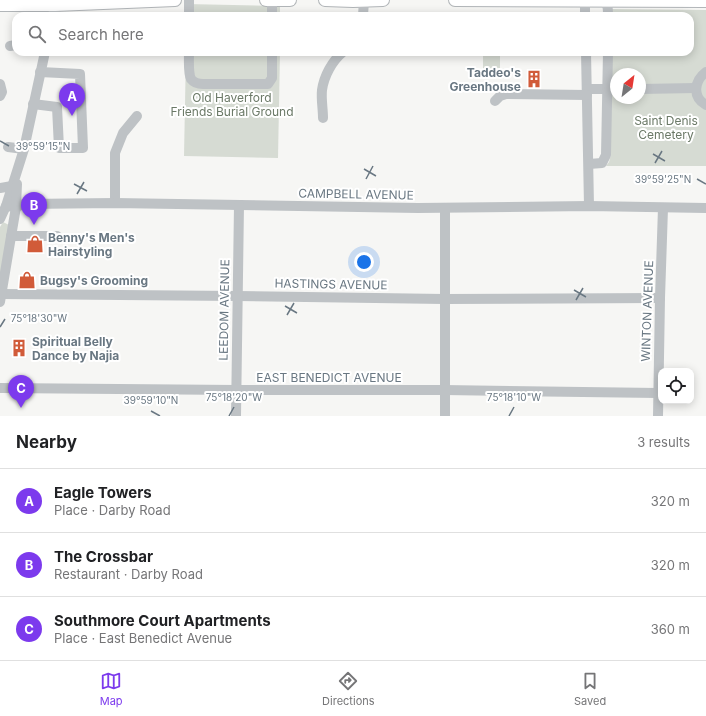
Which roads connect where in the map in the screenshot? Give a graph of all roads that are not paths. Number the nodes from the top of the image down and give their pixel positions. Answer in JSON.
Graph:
{"nodes":[{"id":1,"x":167,"y":0,"type":"edge"},
{"id":2,"x":189,"y":0,"type":"edge"},
{"id":3,"x":266,"y":0,"type":"edge"},
{"id":4,"x":272,"y":0,"type":"edge"},
{"id":5,"x":290,"y":0,"type":"edge"},
{"id":6,"x":325,"y":0,"type":"edge"},
{"id":7,"x":364,"y":0,"type":"edge"},
{"id":8,"x":383,"y":0,"type":"edge"},
{"id":9,"x":454,"y":0,"type":"edge"},
{"id":10,"x":503,"y":0,"type":"edge"},
{"id":11,"x":585,"y":0,"type":"edge"},
{"id":12,"x":604,"y":0,"type":"edge"},
{"id":13,"x":706,"y":1,"type":"edge"},
{"id":14,"x":106,"y":2,"type":"edge"},
{"id":15,"x":3,"y":3,"type":"edge"},
{"id":16,"x":55,"y":5,"type":"edge"},
{"id":17,"x":189,"y":12,"type":"edge"},
{"id":18,"x":272,"y":12,"type":"edge"},
{"id":19,"x":363,"y":12,"type":"edge"},
{"id":20,"x":585,"y":12,"type":"edge"},
{"id":21,"x":608,"y":12,"type":"edge"},
{"id":22,"x":44,"y":56,"type":"edge"},
{"id":23,"x":189,"y":56,"type":"edge"},
{"id":24,"x":272,"y":56,"type":"edge"},
{"id":25,"x":337,"y":56,"type":"edge"},
{"id":26,"x":586,"y":56,"type":"edge"},
{"id":27,"x":608,"y":56,"type":"edge"},
{"id":28,"x":610,"y":71,"type":"edge"},
{"id":29,"x":40,"y":72,"type":"junction"},
{"id":30,"x":706,"y":72,"type":"edge"},
{"id":31,"x":0,"y":84,"type":"edge"},
{"id":32,"x":646,"y":88,"type":"edge"},
{"id":33,"x":696,"y":88,"type":"junction"},
{"id":34,"x":610,"y":89,"type":"edge"},
{"id":35,"x":587,"y":92,"type":"junction"},
{"id":36,"x":0,"y":96,"type":"edge"},
{"id":37,"x":495,"y":101,"type":"dead end"},
{"id":38,"x":33,"y":104,"type":"junction"},
{"id":39,"x":611,"y":104,"type":"edge"},
{"id":40,"x":706,"y":105,"type":"edge"},
{"id":41,"x":137,"y":116,"type":"dead end"},
{"id":42,"x":323,"y":118,"type":"dead end"},
{"id":43,"x":8,"y":147,"type":"dead end"},
{"id":44,"x":24,"y":150,"type":"junction"},
{"id":45,"x":588,"y":164,"type":"junction"},
{"id":46,"x":18,"y":172,"type":"junction"},
{"id":47,"x":12,"y":186,"type":"junction"},
{"id":48,"x":0,"y":188,"type":"edge"},
{"id":49,"x":115,"y":203,"type":"junction"},
{"id":50,"x":239,"y":205,"type":"junction"},
{"id":51,"x":11,"y":206,"type":"junction"},
{"id":52,"x":590,"y":206,"type":"junction"},
{"id":53,"x":445,"y":208,"type":"junction"},
{"id":54,"x":663,"y":208,"type":"junction"},
{"id":55,"x":706,"y":208,"type":"edge"},
{"id":56,"x":0,"y":219,"type":"edge"},
{"id":57,"x":11,"y":236,"type":"junction"},
{"id":58,"x":57,"y":236,"type":"dead end"},
{"id":59,"x":237,"y":296,"type":"junction"},
{"id":60,"x":1,"y":298,"type":"edge"},
{"id":61,"x":660,"y":298,"type":"junction"},
{"id":62,"x":444,"y":299,"type":"junction"},
{"id":63,"x":659,"y":368,"type":"edge"},
{"id":64,"x":0,"y":388,"type":"edge"},
{"id":65,"x":237,"y":390,"type":"junction"},
{"id":66,"x":444,"y":390,"type":"junction"},
{"id":67,"x":658,"y":393,"type":"edge"},
{"id":68,"x":658,"y":404,"type":"edge"},
{"id":69,"x":236,"y":416,"type":"edge"},
{"id":70,"x":444,"y":416,"type":"edge"},
{"id":71,"x":658,"y":416,"type":"edge"}],
"edges":[{"from":1,"to":14,"type":"main road"},
{"from":2,"to":17,"type":"street"},
{"from":3,"to":4,"type":"main road"},
{"from":4,"to":5,"type":"main road"},
{"from":4,"to":18,"type":"street"},
{"from":6,"to":7,"type":"main road"},
{"from":7,"to":8,"type":"main road"},
{"from":7,"to":19,"type":"street"},
{"from":9,"to":10,"type":"main road"},
{"from":10,"to":11,"type":"main road"},
{"from":11,"to":12,"type":"main road"},
{"from":11,"to":20,"type":"street"},
{"from":12,"to":13,"type":"main road"},
{"from":12,"to":21,"type":"street"},
{"from":14,"to":16,"type":"main road"},
{"from":15,"to":16,"type":"main road"},
{"from":22,"to":29,"type":"street"},
{"from":23,"to":24,"type":"street"},
{"from":25,"to":42,"type":"street"},
{"from":26,"to":35,"type":"street"},
{"from":27,"to":28,"type":"street"},
{"from":29,"to":38,"type":"street"},
{"from":29,"to":38,"type":"street"},
{"from":30,"to":33,"type":"street"},
{"from":31,"to":36,"type":"street"},
{"from":32,"to":33,"type":"street"},
{"from":33,"to":40,"type":"street"},
{"from":34,"to":35,"type":"street"},
{"from":35,"to":37,"type":"street"},
{"from":35,"to":45,"type":"street"},
{"from":38,"to":44,"type":"street"},
{"from":39,"to":45,"type":"street"},
{"from":41,"to":49,"type":"street"},
{"from":43,"to":44,"type":"street"},
{"from":44,"to":46,"type":"street"},
{"from":45,"to":52,"type":"street"},
{"from":46,"to":47,"type":"street"},
{"from":46,"to":51,"type":"street"},
{"from":47,"to":48,"type":"street"},
{"from":47,"to":51,"type":"street"},
{"from":49,"to":50,"type":"street","name":"CAMPBELL AVENUE"},
{"from":49,"to":51,"type":"street","name":"CAMPBELL AVENUE"},
{"from":50,"to":53,"type":"street","name":"CAMPBELL AVENUE"},
{"from":50,"to":59,"type":"street","name":"LEEDOM AVENUE"},
{"from":51,"to":56,"type":"street"},
{"from":51,"to":57,"type":"street"},
{"from":52,"to":53,"type":"street","name":"CAMPBELL AVENUE"},
{"from":52,"to":54,"type":"street","name":"CAMPBELL AVENUE"},
{"from":53,"to":62,"type":"street"},
{"from":54,"to":55,"type":"street","name":"CAMPBELL AVENUE"},
{"from":54,"to":61,"type":"street","name":"WINTON AVENUE"},
{"from":57,"to":58,"type":"street"},
{"from":57,"to":60,"type":"street"},
{"from":59,"to":60,"type":"street","name":"HASTINGS AVENUE"},
{"from":59,"to":62,"type":"street","name":"HASTINGS AVENUE"},
{"from":59,"to":65,"type":"street","name":"LEEDOM AVENUE"},
{"from":61,"to":62,"type":"street","name":"HASTINGS AVENUE"},
{"from":61,"to":63,"type":"street","name":"WINTON AVENUE"},
{"from":62,"to":66,"type":"street"},
{"from":64,"to":65,"type":"street","name":"EAST BENEDICT AVENUE"},
{"from":65,"to":66,"type":"street","name":"EAST BENEDICT AVENUE"},
{"from":65,"to":69,"type":"street","name":"LEEDOM AVENUE"},
{"from":66,"to":67,"type":"street","name":"EAST BENEDICT AVENUE"},
{"from":66,"to":70,"type":"street"},
{"from":68,"to":71,"type":"street","name":"WINTON AVENUE"}]}
